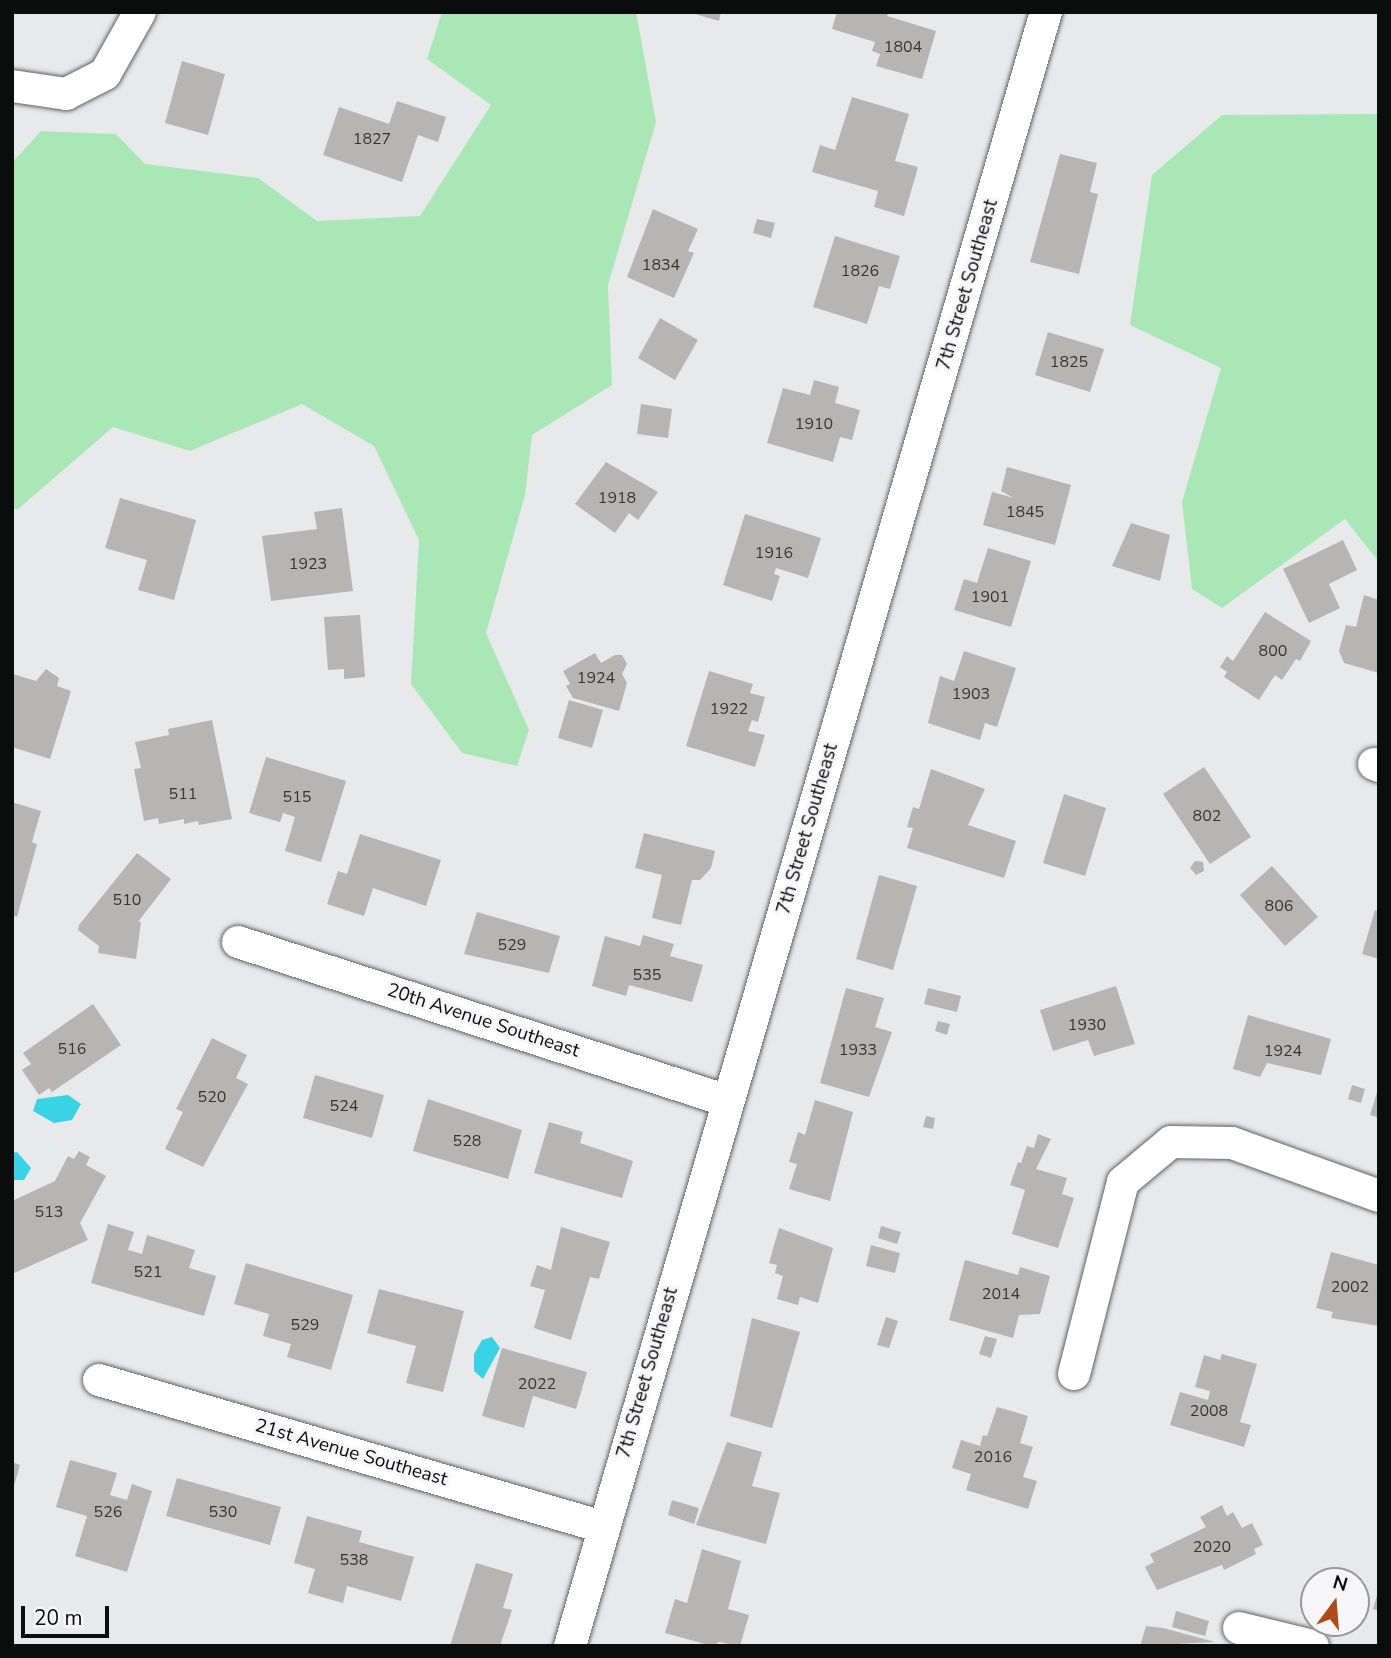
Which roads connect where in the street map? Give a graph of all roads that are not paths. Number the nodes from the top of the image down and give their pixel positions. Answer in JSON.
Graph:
{"nodes":[{"id":1,"x":140,"y":12,"type":"edge"},
{"id":2,"x":1046,"y":12,"type":"edge"},
{"id":3,"x":12,"y":86,"type":"edge"},
{"id":4,"x":238,"y":942,"type":"dead end"},
{"id":5,"x":728,"y":1101,"type":"junction"},
{"id":6,"x":1379,"y":1196,"type":"edge"},
{"id":7,"x":1074,"y":1374,"type":"dead end"},
{"id":8,"x":99,"y":1380,"type":"dead end"},
{"id":9,"x":603,"y":1527,"type":"junction"},
{"id":10,"x":1239,"y":1628,"type":"dead end"},
{"id":11,"x":570,"y":1646,"type":"edge"},
{"id":12,"x":1313,"y":1646,"type":"edge"}],
"edges":[{"from":1,"to":3,"type":"street"},
{"from":2,"to":5,"type":"street","name":"7th Street Southeast"},
{"from":4,"to":5,"type":"street","name":"20th Avenue Southeast"},
{"from":5,"to":9,"type":"street","name":"7th Street Southeast"},
{"from":6,"to":7,"type":"street"},
{"from":8,"to":9,"type":"street","name":"21st Avenue Southeast"},
{"from":9,"to":11,"type":"street","name":"7th Street Southeast"},
{"from":10,"to":12,"type":"street"}]}
